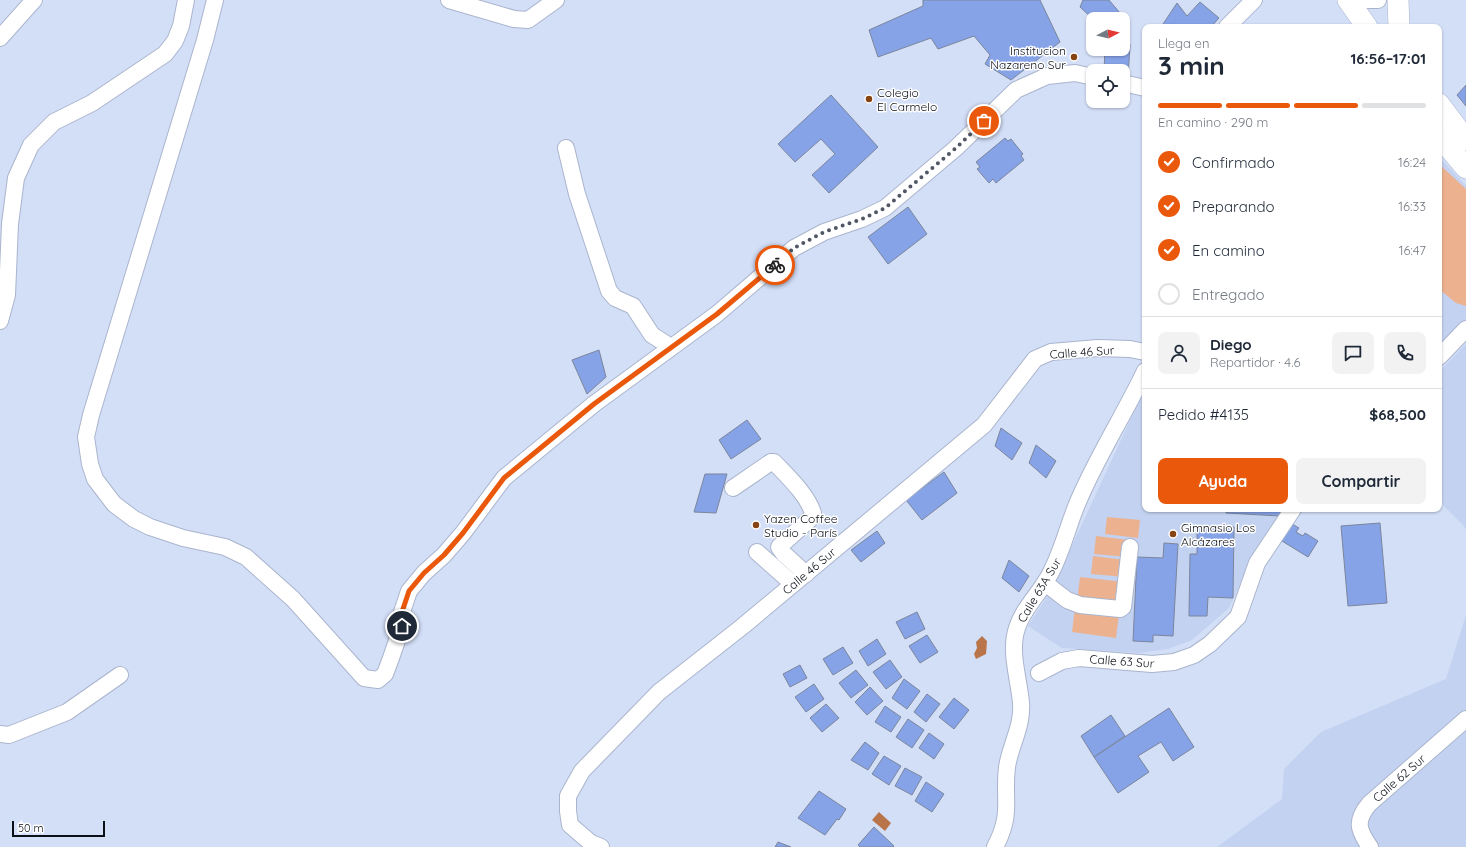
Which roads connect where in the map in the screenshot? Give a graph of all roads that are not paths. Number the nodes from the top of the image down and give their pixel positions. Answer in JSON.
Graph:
{"nodes":[{"id":1,"x":34,"y":0,"type":"edge"},
{"id":2,"x":186,"y":0,"type":"edge"},
{"id":3,"x":215,"y":0,"type":"edge"},
{"id":4,"x":450,"y":0,"type":"edge"},
{"id":5,"x":556,"y":0,"type":"edge"},
{"id":6,"x":1254,"y":0,"type":"edge"},
{"id":7,"x":1348,"y":0,"type":"edge"},
{"id":8,"x":1355,"y":0,"type":"edge"},
{"id":9,"x":1378,"y":0,"type":"edge"},
{"id":10,"x":1398,"y":0,"type":"edge"},
{"id":11,"x":1230,"y":24,"type":"edge"},
{"id":12,"x":1365,"y":24,"type":"edge"},
{"id":13,"x":1399,"y":24,"type":"edge"},
{"id":14,"x":0,"y":38,"type":"edge"},
{"id":15,"x":1086,"y":75,"type":"edge"},
{"id":16,"x":1130,"y":85,"type":"edge"},
{"id":17,"x":1142,"y":87,"type":"edge"},
{"id":18,"x":1442,"y":108,"type":"edge"},
{"id":19,"x":1442,"y":140,"type":"edge"},
{"id":20,"x":1466,"y":140,"type":"edge"},
{"id":21,"x":566,"y":148,"type":"dead end"},
{"id":22,"x":1466,"y":168,"type":"edge"},
{"id":23,"x":0,"y":321,"type":"edge"},
{"id":24,"x":1466,"y":329,"type":"edge"},
{"id":25,"x":671,"y":347,"type":"junction"},
{"id":26,"x":1142,"y":351,"type":"edge"},
{"id":27,"x":1442,"y":354,"type":"edge"},
{"id":28,"x":1142,"y":377,"type":"edge"},
{"id":29,"x":733,"y":488,"type":"dead end"},
{"id":30,"x":1292,"y":512,"type":"edge"},
{"id":31,"x":1130,"y":547,"type":"dead end"},
{"id":32,"x":757,"y":552,"type":"dead end"},
{"id":33,"x":806,"y":574,"type":"junction"},
{"id":34,"x":1045,"y":583,"type":"junction"},
{"id":35,"x":793,"y":584,"type":"junction"},
{"id":36,"x":1039,"y":673,"type":"dead end"},
{"id":37,"x":120,"y":675,"type":"dead end"},
{"id":38,"x":1466,"y":719,"type":"edge"},
{"id":39,"x":0,"y":734,"type":"edge"},
{"id":40,"x":601,"y":847,"type":"edge"},
{"id":41,"x":995,"y":847,"type":"edge"},
{"id":42,"x":1370,"y":847,"type":"edge"}],
"edges":[{"from":1,"to":14,"type":"street"},
{"from":2,"to":23,"type":"street"},
{"from":3,"to":25,"type":"street"},
{"from":4,"to":5,"type":"street"},
{"from":6,"to":11,"type":"street"},
{"from":7,"to":12,"type":"main road"},
{"from":8,"to":9,"type":"street"},
{"from":10,"to":13,"type":"main road"},
{"from":15,"to":25,"type":"street"},
{"from":16,"to":17,"type":"street"},
{"from":18,"to":20,"type":"main road"},
{"from":19,"to":22,"type":"main road"},
{"from":21,"to":25,"type":"street"},
{"from":24,"to":27,"type":"street"},
{"from":26,"to":33,"type":"street","name":"Calle 46 Sur"},
{"from":28,"to":34,"type":"street","name":"Calle 63A Sur"},
{"from":29,"to":33,"type":"street"},
{"from":30,"to":36,"type":"street","name":"Calle 63 Sur"},
{"from":31,"to":34,"type":"street"},
{"from":32,"to":35,"type":"street"},
{"from":33,"to":35,"type":"street","name":"Calle 46 Sur"},
{"from":34,"to":41,"type":"street","name":"Calle 63A Sur"},
{"from":35,"to":40,"type":"street","name":"Calle 46 Sur"},
{"from":37,"to":39,"type":"street"},
{"from":38,"to":42,"type":"street","name":"Calle 62 Sur"}]}
